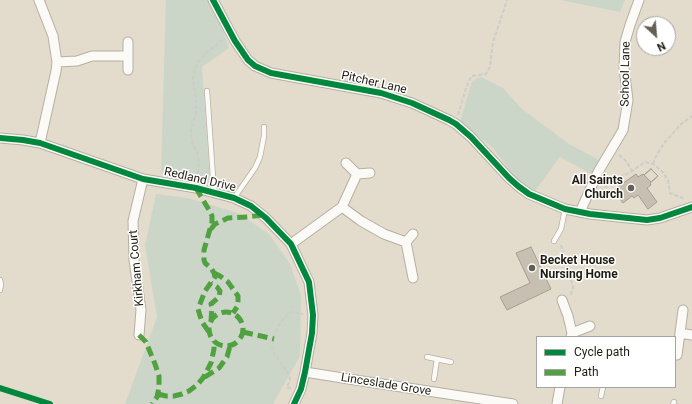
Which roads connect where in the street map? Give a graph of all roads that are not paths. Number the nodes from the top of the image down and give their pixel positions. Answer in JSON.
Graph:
{"nodes":[{"id":1,"x":39,"y":0,"type":"edge"},
{"id":2,"x":213,"y":0,"type":"edge"},
{"id":3,"x":639,"y":0,"type":"edge"},
{"id":4,"x":128,"y":42,"type":"dead end"},
{"id":5,"x":128,"y":56,"type":"junction"},
{"id":6,"x":57,"y":62,"type":"junction"},
{"id":7,"x":128,"y":70,"type":"dead end"},
{"id":8,"x":207,"y":91,"type":"dead end"},
{"id":9,"x":264,"y":127,"type":"dead end"},
{"id":10,"x":0,"y":138,"type":"edge"},
{"id":11,"x":40,"y":143,"type":"junction"},
{"id":12,"x":346,"y":163,"type":"dead end"},
{"id":13,"x":370,"y":173,"type":"dead end"},
{"id":14,"x":357,"y":174,"type":"junction"},
{"id":15,"x":142,"y":179,"type":"junction"},
{"id":16,"x":214,"y":192,"type":"junction"},
{"id":17,"x":234,"y":198,"type":"junction"},
{"id":18,"x":692,"y":206,"type":"edge"},
{"id":19,"x":342,"y":207,"type":"junction"},
{"id":20,"x":565,"y":209,"type":"junction"},
{"id":21,"x":580,"y":212,"type":"junction"},
{"id":22,"x":413,"y":234,"type":"dead end"},
{"id":23,"x":554,"y":241,"type":"dead end"},
{"id":24,"x":406,"y":242,"type":"junction"},
{"id":25,"x":291,"y":244,"type":"junction"},
{"id":26,"x":413,"y":278,"type":"dead end"},
{"id":27,"x":0,"y":280,"type":"edge"},
{"id":28,"x":0,"y":290,"type":"edge"},
{"id":29,"x":563,"y":301,"type":"road end"},
{"id":30,"x":683,"y":310,"type":"dead end"},
{"id":31,"x":590,"y":326,"type":"dead end"},
{"id":32,"x":680,"y":333,"type":"junction"},
{"id":33,"x":139,"y":334,"type":"dead end"},
{"id":34,"x":572,"y":335,"type":"edge"},
{"id":35,"x":692,"y":335,"type":"edge"},
{"id":36,"x":677,"y":355,"type":"dead end"},
{"id":37,"x":427,"y":357,"type":"dead end"},
{"id":38,"x":437,"y":359,"type":"junction"},
{"id":39,"x":451,"y":362,"type":"dead end"},
{"id":40,"x":305,"y":372,"type":"junction"},
{"id":41,"x":434,"y":379,"type":"dead end"},
{"id":42,"x":560,"y":388,"type":"edge"},
{"id":43,"x":603,"y":388,"type":"edge"},
{"id":44,"x":601,"y":396,"type":"dead end"},
{"id":45,"x":496,"y":403,"type":"edge"},
{"id":46,"x":294,"y":404,"type":"edge"},
{"id":47,"x":513,"y":404,"type":"edge"},
{"id":48,"x":556,"y":404,"type":"edge"}],
"edges":[{"from":1,"to":6,"type":"street"},
{"from":2,"to":20,"type":"street","name":"Pitcher Lane"},
{"from":3,"to":21,"type":"street","name":"School Lane"},
{"from":4,"to":5,"type":"street"},
{"from":5,"to":6,"type":"street"},
{"from":5,"to":7,"type":"street"},
{"from":6,"to":11,"type":"street"},
{"from":8,"to":16,"type":"lane"},
{"from":9,"to":17,"type":"lane"},
{"from":10,"to":11,"type":"street","name":"Redland Drive"},
{"from":11,"to":15,"type":"street","name":"Redland Drive"},
{"from":12,"to":14,"type":"street"},
{"from":13,"to":14,"type":"street"},
{"from":14,"to":19,"type":"street"},
{"from":15,"to":16,"type":"street","name":"Redland Drive"},
{"from":15,"to":33,"type":"street","name":"Kirkham Court"},
{"from":16,"to":17,"type":"street","name":"Redland Drive"},
{"from":17,"to":25,"type":"street","name":"Redland Drive"},
{"from":18,"to":21,"type":"street","name":"Pitcher Lane"},
{"from":19,"to":24,"type":"street"},
{"from":19,"to":25,"type":"street"},
{"from":20,"to":21,"type":"street","name":"Pitcher Lane"},
{"from":20,"to":23,"type":"lane"},
{"from":22,"to":24,"type":"street"},
{"from":24,"to":26,"type":"street"},
{"from":25,"to":40,"type":"street","name":"Redland Drive"},
{"from":27,"to":28,"type":"lane"},
{"from":29,"to":34,"type":"street"},
{"from":30,"to":32,"type":"street"},
{"from":31,"to":34,"type":"street"},
{"from":32,"to":35,"type":"street"},
{"from":32,"to":36,"type":"street"},
{"from":37,"to":38,"type":"lane"},
{"from":38,"to":39,"type":"lane"},
{"from":38,"to":41,"type":"lane"},
{"from":40,"to":45,"type":"street","name":"Linceslade Grove"},
{"from":40,"to":46,"type":"street","name":"Redland Drive"},
{"from":42,"to":48,"type":"street"},
{"from":43,"to":44,"type":"lane"},
{"from":45,"to":47,"type":"street","name":"Linceslade Grove"}]}
